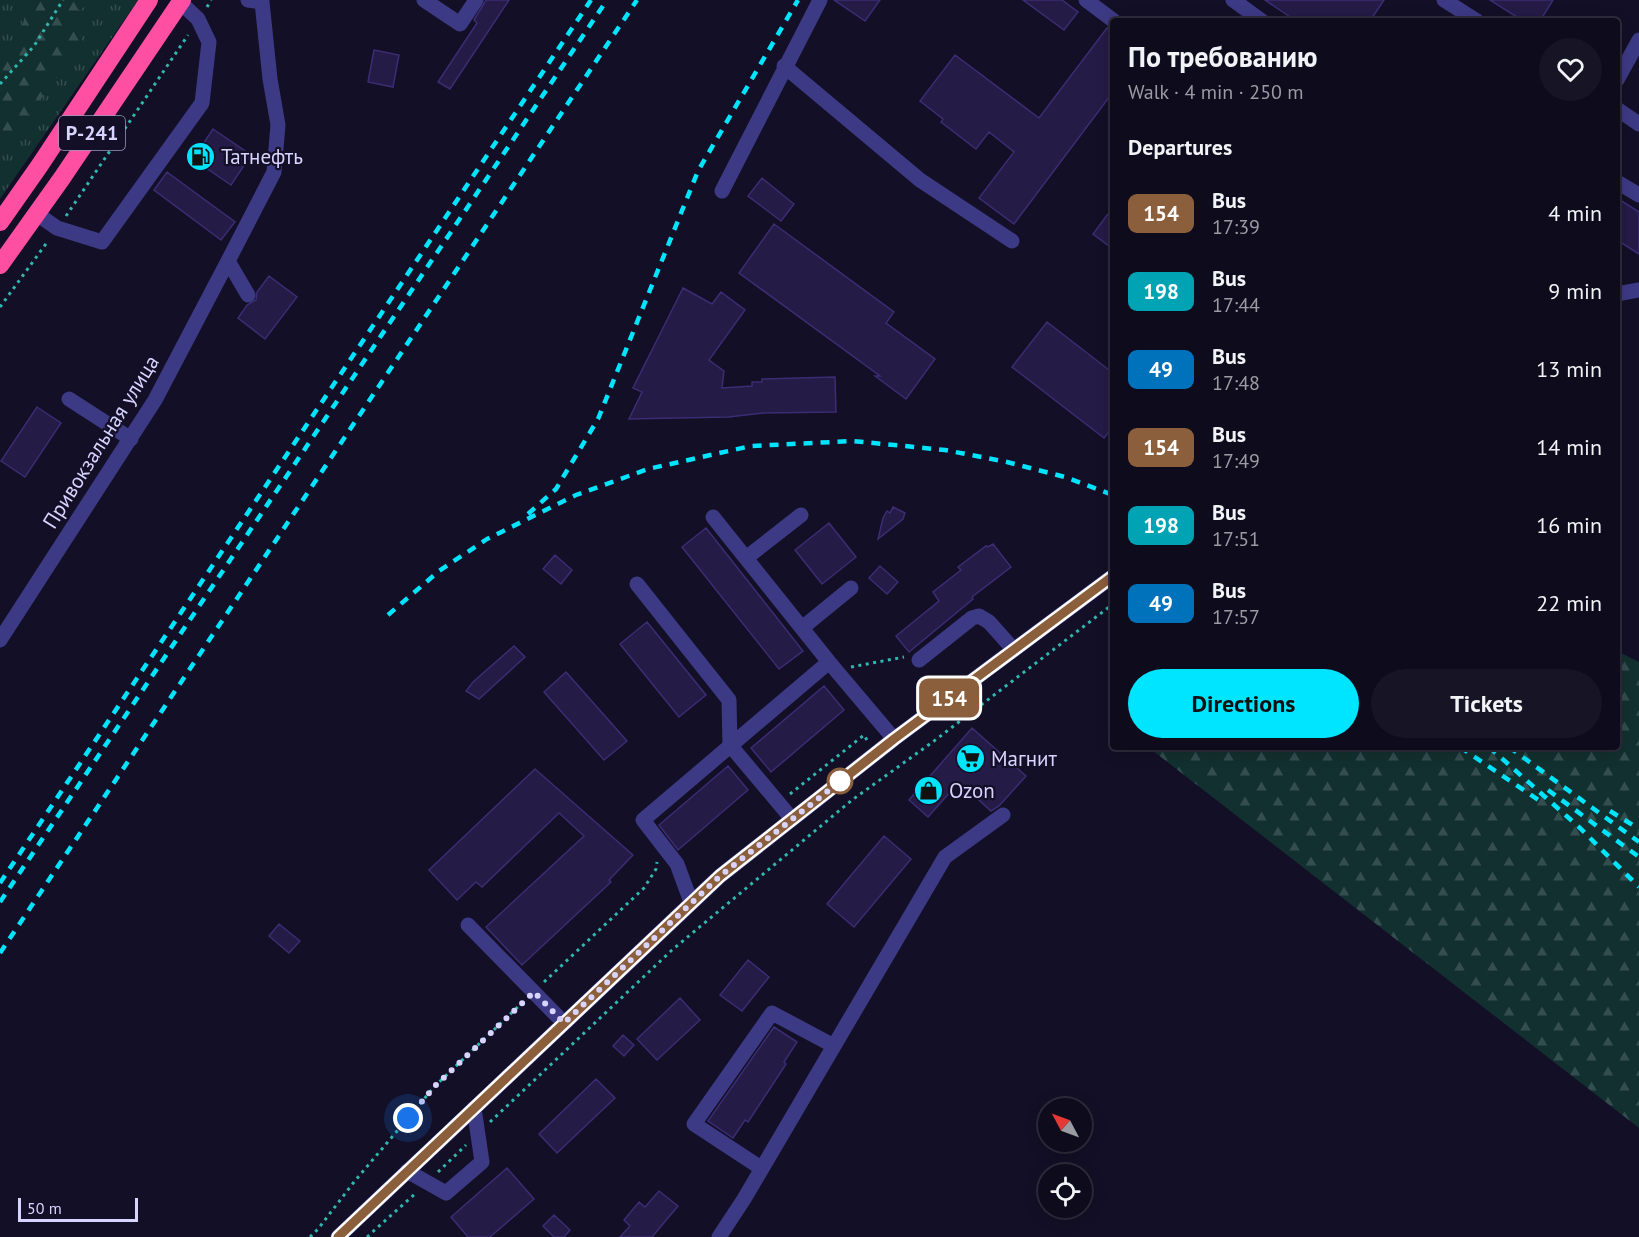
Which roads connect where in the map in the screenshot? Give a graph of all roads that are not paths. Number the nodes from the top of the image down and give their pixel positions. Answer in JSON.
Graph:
{"nodes":[{"id":1,"x":149,"y":0,"type":"edge"},
{"id":2,"x":248,"y":0,"type":"edge"},
{"id":3,"x":424,"y":0,"type":"edge"},
{"id":4,"x":476,"y":0,"type":"edge"},
{"id":5,"x":820,"y":0,"type":"edge"},
{"id":6,"x":1086,"y":0,"type":"edge"},
{"id":7,"x":1233,"y":0,"type":"edge"},
{"id":8,"x":1444,"y":0,"type":"edge"},
{"id":9,"x":181,"y":1,"type":"edge"},
{"id":10,"x":1110,"y":18,"type":"edge"},
{"id":11,"x":1258,"y":18,"type":"edge"},
{"id":12,"x":1472,"y":18,"type":"edge"},
{"id":13,"x":1639,"y":40,"type":"edge"},
{"id":14,"x":784,"y":66,"type":"junction"},
{"id":15,"x":1620,"y":75,"type":"edge"},
{"id":16,"x":1620,"y":111,"type":"edge"},
{"id":17,"x":1639,"y":124,"type":"edge"},
{"id":18,"x":1620,"y":184,"type":"edge"},
{"id":19,"x":722,"y":191,"type":"dead end"},
{"id":20,"x":1639,"y":195,"type":"edge"},
{"id":21,"x":37,"y":214,"type":"junction"},
{"id":22,"x":0,"y":222,"type":"edge"},
{"id":23,"x":1012,"y":241,"type":"dead end"},
{"id":24,"x":228,"y":261,"type":"junction"},
{"id":25,"x":0,"y":265,"type":"edge"},
{"id":26,"x":1639,"y":290,"type":"edge"},
{"id":27,"x":1620,"y":293,"type":"edge"},
{"id":28,"x":248,"y":295,"type":"dead end"},
{"id":29,"x":69,"y":399,"type":"dead end"},
{"id":30,"x":131,"y":439,"type":"junction"},
{"id":31,"x":801,"y":515,"type":"dead end"},
{"id":32,"x":713,"y":517,"type":"dead end"},
{"id":33,"x":746,"y":558,"type":"junction"},
{"id":34,"x":1110,"y":578,"type":"edge"},
{"id":35,"x":637,"y":584,"type":"dead end"},
{"id":36,"x":851,"y":588,"type":"dead end"},
{"id":37,"x":802,"y":628,"type":"junction"},
{"id":38,"x":0,"y":640,"type":"edge"},
{"id":39,"x":1014,"y":650,"type":"junction"},
{"id":40,"x":919,"y":660,"type":"dead end"},
{"id":41,"x":829,"y":662,"type":"junction"},
{"id":42,"x":894,"y":739,"type":"junction"},
{"id":43,"x":730,"y":744,"type":"junction"},
{"id":44,"x":1003,"y":815,"type":"dead end"},
{"id":45,"x":792,"y":819,"type":"junction"},
{"id":46,"x":691,"y":902,"type":"junction"},
{"id":47,"x":468,"y":925,"type":"dead end"},
{"id":48,"x":564,"y":1023,"type":"junction"},
{"id":49,"x":834,"y":1046,"type":"junction"},
{"id":50,"x":474,"y":1108,"type":"junction"},
{"id":51,"x":761,"y":1168,"type":"junction"},
{"id":52,"x":407,"y":1171,"type":"junction"},
{"id":53,"x":338,"y":1237,"type":"edge"},
{"id":54,"x":719,"y":1237,"type":"edge"}],
"edges":[{"from":1,"to":22,"type":"highway","number":"Р-241"},
{"from":2,"to":24,"type":"street","name":"Привокзальная улица"},
{"from":3,"to":4,"type":"street"},
{"from":5,"to":14,"type":"street"},
{"from":6,"to":10,"type":"street"},
{"from":7,"to":11,"type":"street"},
{"from":8,"to":12,"type":"street"},
{"from":9,"to":21,"type":"highway","number":"Р-241"},
{"from":9,"to":21,"type":"street"},
{"from":13,"to":15,"type":"street"},
{"from":14,"to":19,"type":"street"},
{"from":14,"to":23,"type":"street"},
{"from":16,"to":17,"type":"street"},
{"from":18,"to":20,"type":"street"},
{"from":21,"to":25,"type":"highway","number":"Р-241"},
{"from":24,"to":28,"type":"street"},
{"from":24,"to":30,"type":"street","name":"Привокзальная улица"},
{"from":26,"to":27,"type":"street"},
{"from":29,"to":30,"type":"street"},
{"from":30,"to":38,"type":"street","name":"Привокзальная улица"},
{"from":31,"to":33,"type":"street"},
{"from":32,"to":33,"type":"street"},
{"from":33,"to":37,"type":"street"},
{"from":34,"to":39,"type":"street"},
{"from":35,"to":43,"type":"street"},
{"from":36,"to":37,"type":"street"},
{"from":37,"to":41,"type":"street"},
{"from":39,"to":40,"type":"street"},
{"from":39,"to":42,"type":"street"},
{"from":41,"to":42,"type":"street"},
{"from":41,"to":43,"type":"street"},
{"from":42,"to":45,"type":"street"},
{"from":43,"to":45,"type":"street"},
{"from":43,"to":46,"type":"street"},
{"from":44,"to":49,"type":"street"},
{"from":45,"to":46,"type":"street"},
{"from":46,"to":48,"type":"street"},
{"from":47,"to":48,"type":"street"},
{"from":48,"to":50,"type":"street"},
{"from":49,"to":51,"type":"street"},
{"from":49,"to":51,"type":"street"},
{"from":50,"to":52,"type":"street"},
{"from":50,"to":52,"type":"street"},
{"from":51,"to":54,"type":"street"},
{"from":52,"to":53,"type":"street"}]}
